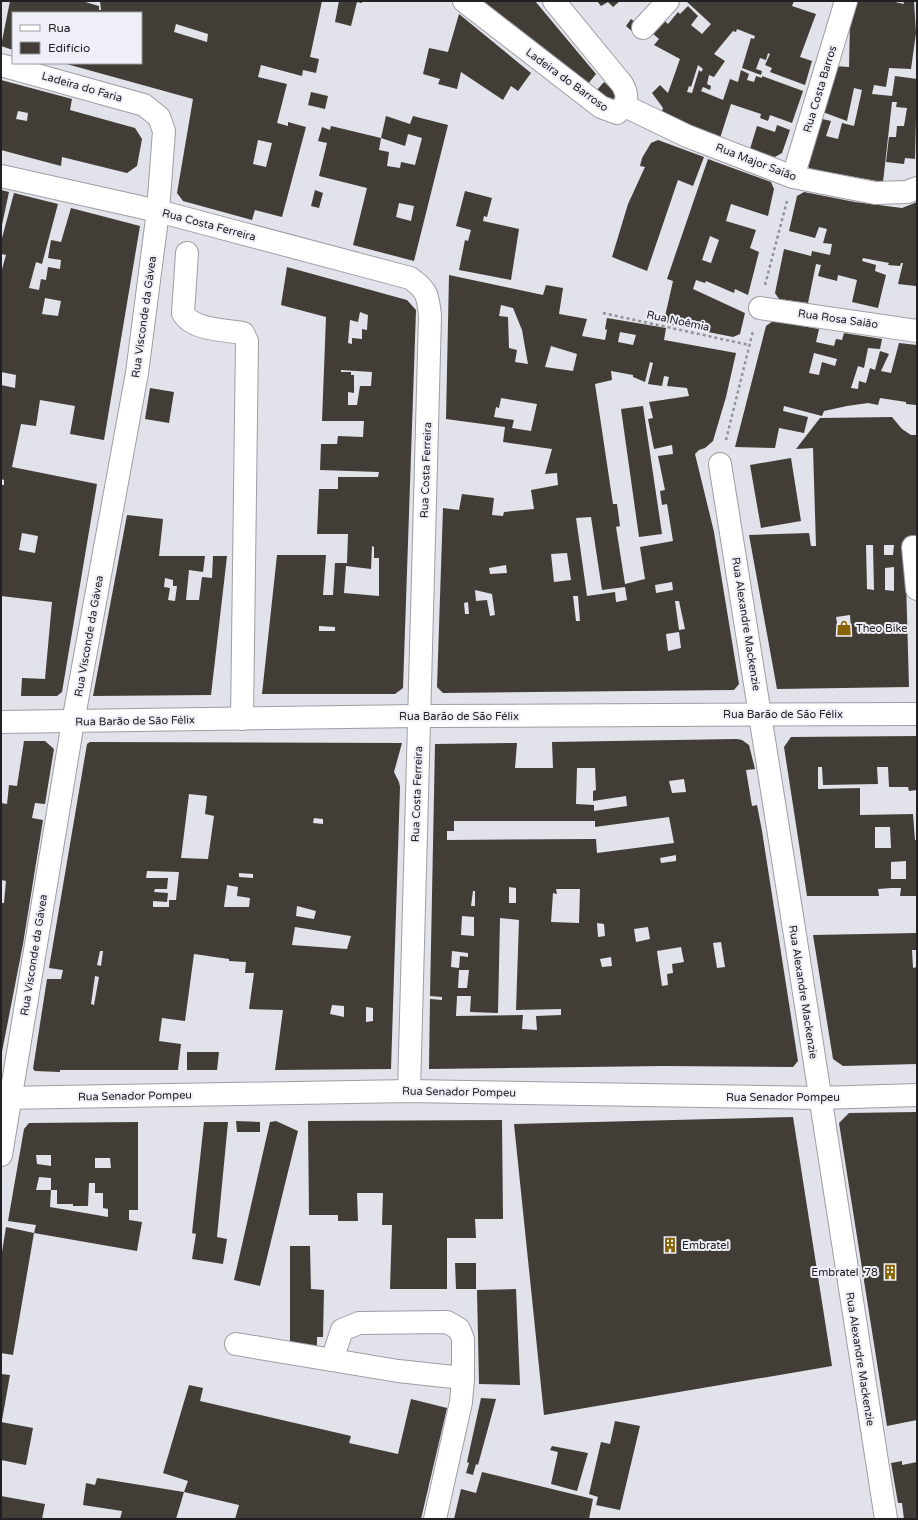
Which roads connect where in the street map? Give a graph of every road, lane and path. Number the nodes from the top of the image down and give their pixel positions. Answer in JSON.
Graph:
{"nodes":[{"id":1,"x":464,"y":1,"type":"edge"},
{"id":2,"x":554,"y":1,"type":"edge"},
{"id":3,"x":668,"y":1,"type":"edge"},
{"id":4,"x":846,"y":1,"type":"edge"},
{"id":5,"x":643,"y":28,"type":"dead end"},
{"id":6,"x":1,"y":65,"type":"edge"},
{"id":7,"x":625,"y":106,"type":"junction"},
{"id":8,"x":159,"y":117,"type":"joint"},
{"id":9,"x":1,"y":176,"type":"edge"},
{"id":10,"x":793,"y":177,"type":"junction"},
{"id":11,"x":917,"y":188,"type":"edge"},
{"id":12,"x":158,"y":211,"type":"junction"},
{"id":13,"x":187,"y":253,"type":"dead end"},
{"id":14,"x":760,"y":308,"type":"dead end"},
{"id":15,"x":603,"y":313,"type":"dead end"},
{"id":16,"x":917,"y":331,"type":"edge"},
{"id":17,"x":749,"y":344,"type":"dead end"},
{"id":18,"x":720,"y":464,"type":"dead end"},
{"id":19,"x":913,"y":547,"type":"dead end"},
{"id":20,"x":917,"y":589,"type":"edge"},
{"id":21,"x":761,"y":714,"type":"junction"},
{"id":22,"x":917,"y":714,"type":"edge"},
{"id":23,"x":419,"y":716,"type":"junction"},
{"id":24,"x":242,"y":719,"type":"junction"},
{"id":25,"x":1,"y":722,"type":"edge"},
{"id":26,"x":73,"y":722,"type":"junction"},
{"id":27,"x":410,"y":1091,"type":"junction"},
{"id":28,"x":917,"y":1095,"type":"edge"},
{"id":29,"x":6,"y":1098,"type":"edge"},
{"id":30,"x":819,"y":1098,"type":"junction"},
{"id":31,"x":1,"y":1155,"type":"edge"},
{"id":32,"x":236,"y":1344,"type":"dead end"},
{"id":33,"x":332,"y":1360,"type":"junction"},
{"id":34,"x":463,"y":1378,"type":"junction"},
{"id":35,"x":435,"y":1519,"type":"edge"},
{"id":36,"x":886,"y":1519,"type":"edge"}],
"edges":[{"from":1,"to":7,"type":"street","name":"Ladeira do Barroso"},
{"from":2,"to":7,"type":"street","name":"Ladeira do Barroso"},
{"from":3,"to":5,"type":"street"},
{"from":4,"to":10,"type":"street","name":"Rua Costa Barros"},
{"from":6,"to":8,"type":"street","name":"Ladeira do Faria"},
{"from":7,"to":10,"type":"street","name":"Rua Major Saião"},
{"from":8,"to":12,"type":"street","name":"Rua Visconde da Gávea"},
{"from":9,"to":12,"type":"street","name":"Rua Costa Ferreira"},
{"from":10,"to":11,"type":"street","name":"Rua Major Saião"},
{"from":12,"to":23,"type":"street","name":"Rua Costa Ferreira"},
{"from":12,"to":26,"type":"street","name":"Rua Visconde da Gávea"},
{"from":13,"to":24,"type":"street"},
{"from":14,"to":16,"type":"street","name":"Rua Rosa Saião"},
{"from":15,"to":17,"type":"path","name":"Rua Noêmia"},
{"from":18,"to":21,"type":"street","name":"Rua Alexandre Mackenzie"},
{"from":19,"to":20,"type":"street"},
{"from":21,"to":22,"type":"street","name":"Rua Barão de São Félix"},
{"from":21,"to":23,"type":"street","name":"Rua Barão de São Félix"},
{"from":21,"to":30,"type":"street","name":"Rua Alexandre Mackenzie"},
{"from":23,"to":24,"type":"street","name":"Rua Barão de São Félix"},
{"from":23,"to":27,"type":"street","name":"Rua Costa Ferreira"},
{"from":24,"to":26,"type":"street","name":"Rua Barão de São Félix"},
{"from":25,"to":26,"type":"street","name":"Rua Barão de São Félix"},
{"from":26,"to":29,"type":"street","name":"Rua Visconde da Gávea"},
{"from":27,"to":29,"type":"street","name":"Rua Senador Pompeu"},
{"from":27,"to":30,"type":"street","name":"Rua Senador Pompeu"},
{"from":28,"to":30,"type":"street","name":"Rua Senador Pompeu"},
{"from":29,"to":31,"type":"street","name":"Rua Visconde da Gávea"},
{"from":30,"to":36,"type":"street","name":"Rua Alexandre Mackenzie"},
{"from":32,"to":33,"type":"street"},
{"from":33,"to":34,"type":"street"},
{"from":33,"to":34,"type":"street"},
{"from":34,"to":35,"type":"street"}]}
